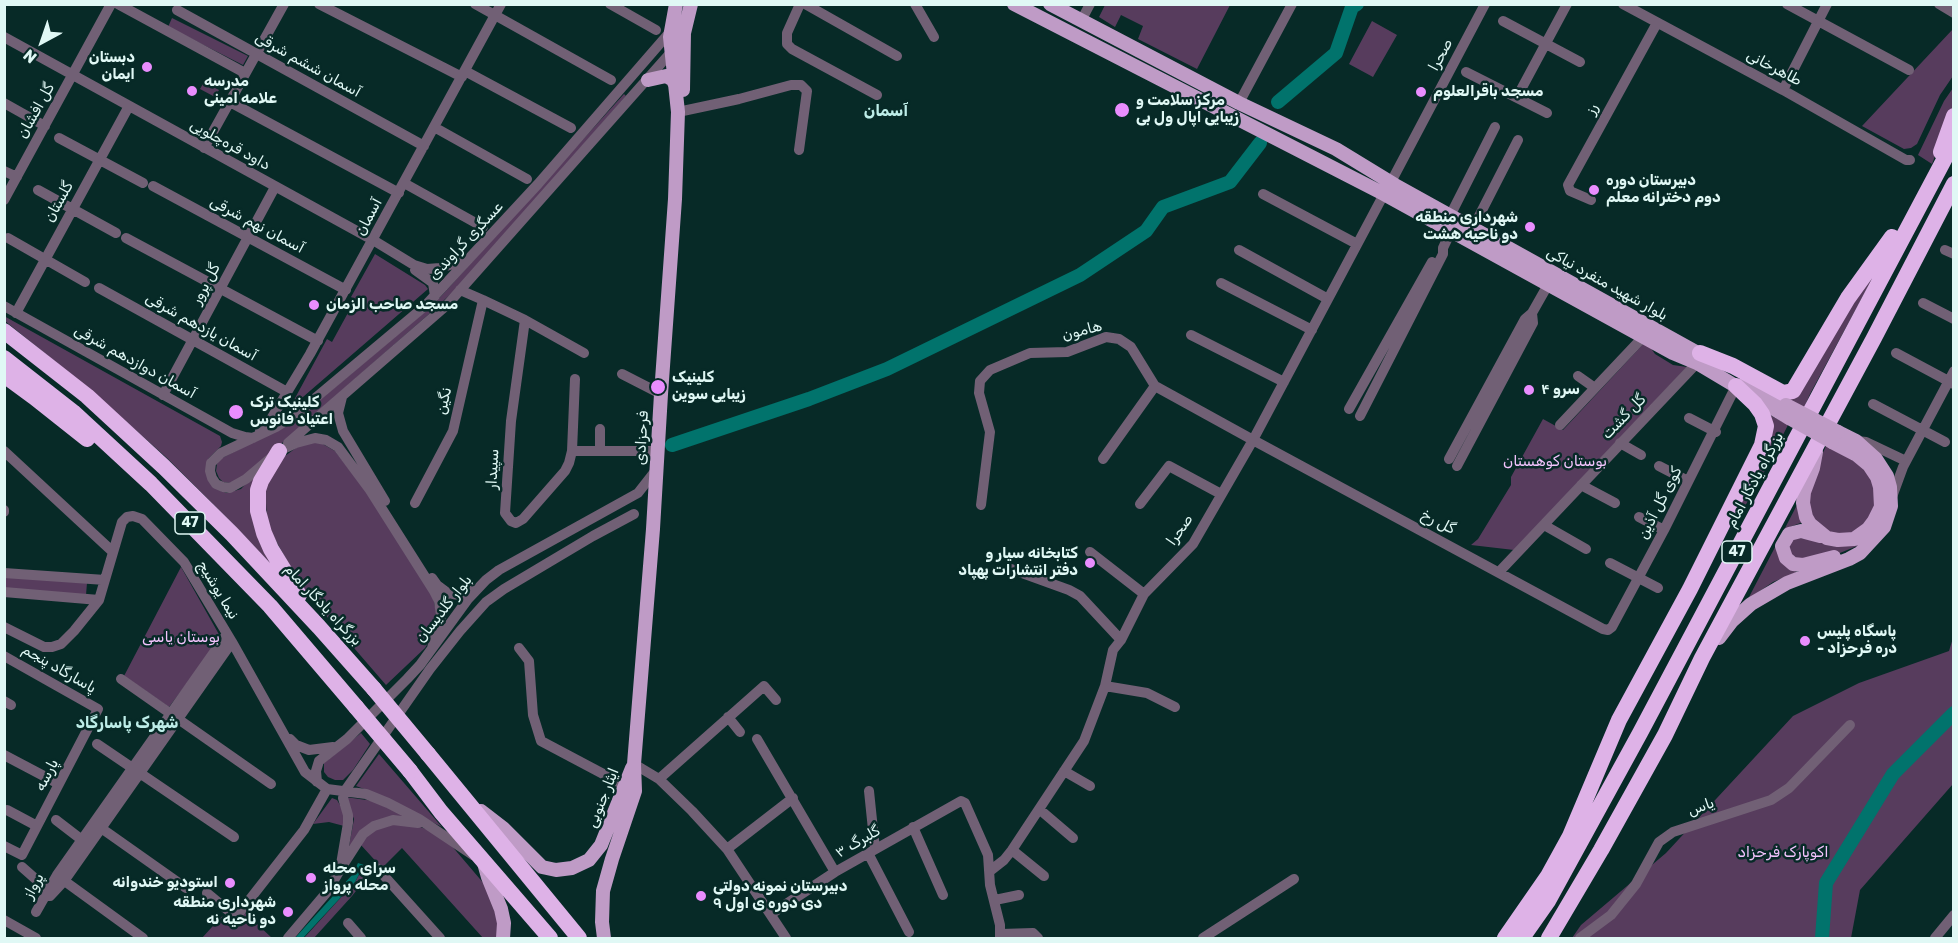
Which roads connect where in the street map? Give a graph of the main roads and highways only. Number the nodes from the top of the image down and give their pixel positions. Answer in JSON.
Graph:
{"nodes":[{"id":1,"x":676,"y":4,"type":"edge"},
{"id":2,"x":692,"y":4,"type":"edge"},
{"id":3,"x":1050,"y":4,"type":"edge"},
{"id":4,"x":1019,"y":5,"type":"edge"},
{"id":5,"x":648,"y":80,"type":"road end"},
{"id":6,"x":675,"y":85,"type":"junction"},
{"id":7,"x":678,"y":112,"type":"junction"},
{"id":8,"x":1953,"y":116,"type":"edge"},
{"id":9,"x":1270,"y":117,"type":"junction"},
{"id":10,"x":1263,"y":133,"type":"junction"},
{"id":11,"x":1953,"y":141,"type":"edge"},
{"id":12,"x":1953,"y":184,"type":"edge"},
{"id":13,"x":1390,"y":187,"type":"junction"},
{"id":14,"x":1928,"y":189,"type":"junction"},
{"id":15,"x":1953,"y":199,"type":"edge"},
{"id":16,"x":1928,"y":233,"type":"junction"},
{"id":17,"x":1627,"y":313,"type":"junction"},
{"id":18,"x":4,"y":331,"type":"edge"},
{"id":19,"x":4,"y":358,"type":"edge"},
{"id":20,"x":1698,"y":358,"type":"junction"},
{"id":21,"x":4,"y":375,"type":"edge"},
{"id":22,"x":1736,"y":386,"type":"junction"},
{"id":23,"x":1788,"y":411,"type":"junction"},
{"id":24,"x":1830,"y":439,"type":"junction"},
{"id":25,"x":279,"y":451,"type":"road end"},
{"id":26,"x":151,"y":484,"type":"junction"},
{"id":27,"x":1827,"y":538,"type":"junction"},
{"id":28,"x":1868,"y":543,"type":"junction"},
{"id":29,"x":319,"y":627,"type":"junction"},
{"id":30,"x":1702,"y":658,"type":"junction"},
{"id":31,"x":634,"y":764,"type":"junction"},
{"id":32,"x":460,"y":795,"type":"junction"},
{"id":33,"x":484,"y":861,"type":"junction"},
{"id":34,"x":503,"y":939,"type":"edge"},
{"id":35,"x":550,"y":939,"type":"edge"},
{"id":36,"x":579,"y":939,"type":"edge"},
{"id":37,"x":604,"y":939,"type":"edge"},
{"id":38,"x":1505,"y":939,"type":"edge"},
{"id":39,"x":1522,"y":939,"type":"edge"},
{"id":40,"x":1549,"y":939,"type":"edge"}],
"edges":[{"from":1,"to":6,"type":"main road"},
{"from":2,"to":7,"type":"main road"},
{"from":3,"to":9,"type":"main road","name":"بلوار شهید منفرد نیاکی"},
{"from":4,"to":10,"type":"main road","name":"بلوار شهید منفرد نیاکی"},
{"from":5,"to":6,"type":"main road"},
{"from":6,"to":7,"type":"main road"},
{"from":7,"to":31,"type":"main road","name":"فرحزادی"},
{"from":8,"to":14,"type":"highway"},
{"from":9,"to":10,"type":"main road"},
{"from":9,"to":13,"type":"main road","name":"بلوار شهید منفرد نیاکی"},
{"from":10,"to":13,"type":"main road","name":"بلوار شهید منفرد نیاکی"},
{"from":11,"to":14,"type":"highway","name":"بزرگراه یادگار امام","number":"47"},
{"from":12,"to":16,"type":"highway","number":"47"},
{"from":13,"to":17,"type":"main road","name":"بلوار شهید منفرد نیاکی"},
{"from":13,"to":17,"type":"main road"},
{"from":13,"to":20,"type":"main road","name":"بلوار شهید منفرد نیاکی"},
{"from":14,"to":20,"type":"highway"},
{"from":14,"to":39,"type":"highway","name":"بزرگراه یادگار امام","number":"47"},
{"from":15,"to":16,"type":"highway"},
{"from":16,"to":24,"type":"highway","number":"47"},
{"from":17,"to":20,"type":"main road","name":"بلوار شهید منفرد نیاکی"},
{"from":18,"to":29,"type":"highway","name":"بزرگراه یادگار امام","number":"47"},
{"from":19,"to":26,"type":"highway","number":"47"},
{"from":20,"to":22,"type":"main road","name":"بلوار شهید منفرد نیاکی"},
{"from":20,"to":23,"type":"main road","name":"بلوار شهید منفرد نیاکی"},
{"from":21,"to":26,"type":"highway"},
{"from":22,"to":23,"type":"main road","name":"بلوار شهید منفرد نیاکی"},
{"from":22,"to":38,"type":"highway"},
{"from":23,"to":24,"type":"main road","name":"بلوار شهید منفرد نیاکی","bridge":true},
{"from":24,"to":27,"type":"main road"},
{"from":24,"to":27,"type":"main road","name":"بلوار شهید منفرد نیاکی"},
{"from":24,"to":28,"type":"main road","name":"بلوار شهید منفرد نیاکی"},
{"from":24,"to":30,"type":"highway","number":"47"},
{"from":25,"to":29,"type":"highway"},
{"from":26,"to":33,"type":"highway","number":"47","bridge":true},
{"from":27,"to":28,"type":"main road","name":"بلوار شهید منفرد نیاکی"},
{"from":28,"to":30,"type":"main road"},
{"from":29,"to":32,"type":"highway","name":"بزرگراه یادگار امام","number":"47","bridge":true},
{"from":30,"to":40,"type":"highway","number":"47"},
{"from":31,"to":32,"type":"main road","name":"ایثار جنوبی"},
{"from":31,"to":37,"type":"main road","name":"ایثار جنوبی"},
{"from":32,"to":36,"type":"highway","name":"بزرگراه یادگار امام","number":"47"},
{"from":33,"to":34,"type":"main road"},
{"from":33,"to":35,"type":"highway","number":"47"}]}
